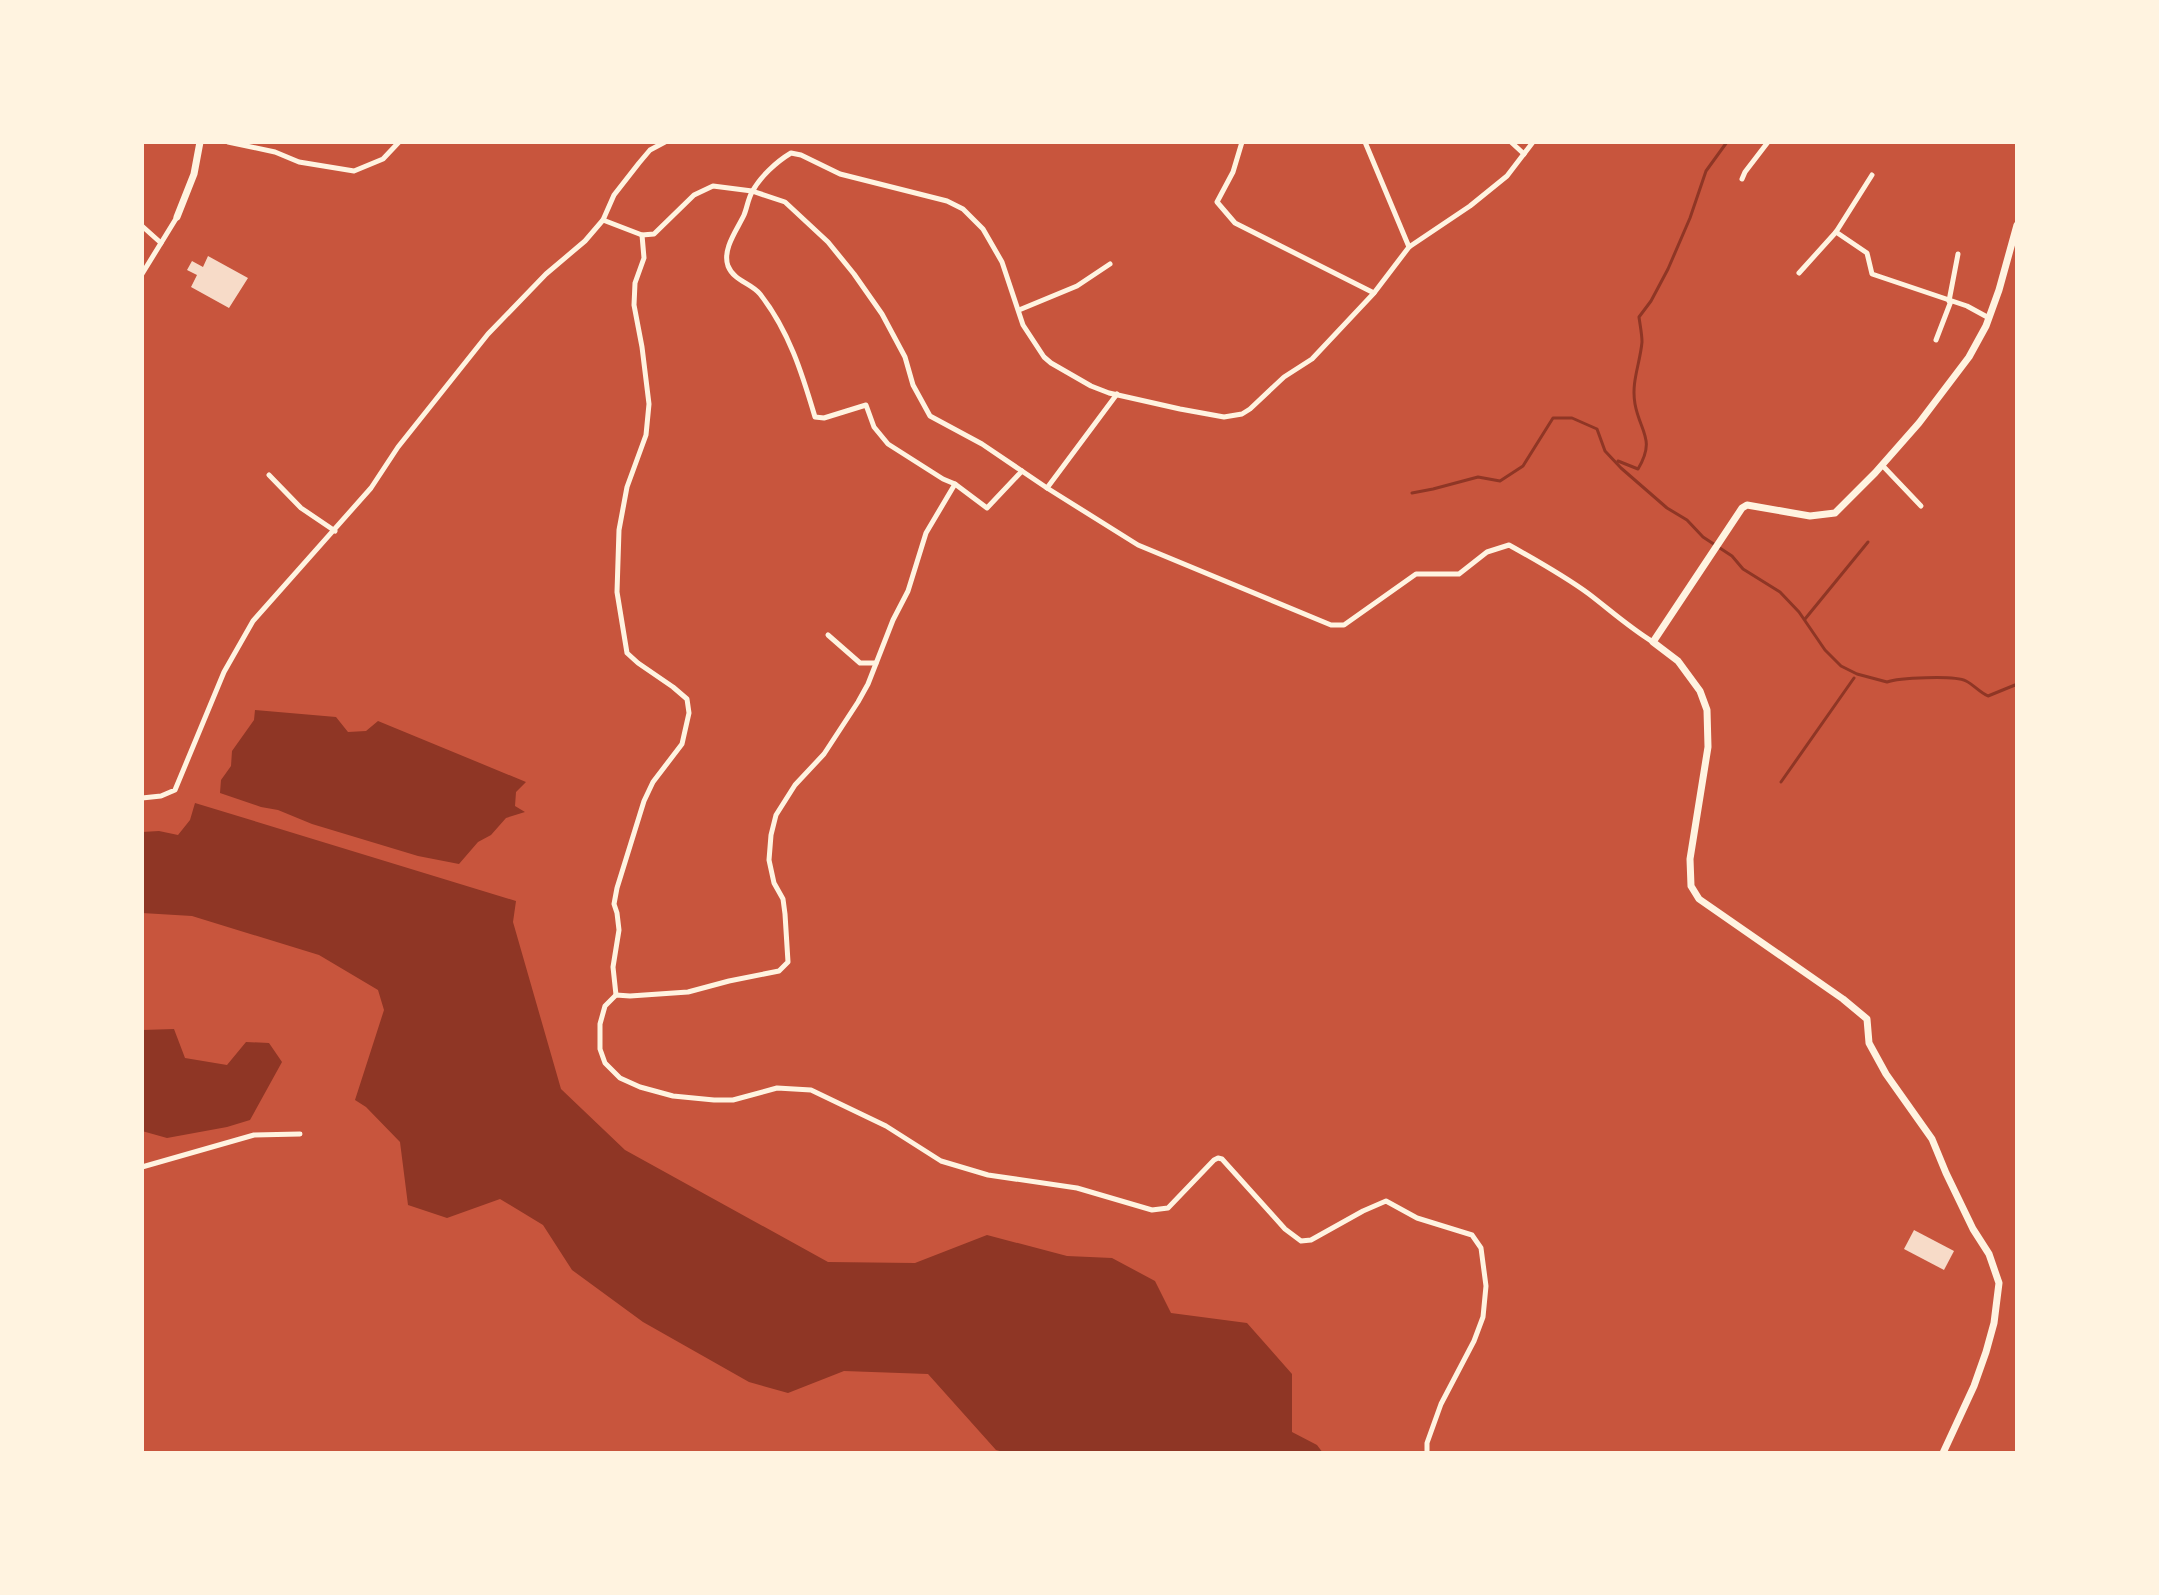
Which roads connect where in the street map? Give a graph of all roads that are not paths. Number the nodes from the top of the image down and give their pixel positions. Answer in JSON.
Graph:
{"nodes":[{"id":1,"x":200,"y":142,"type":"edge"},
{"id":2,"x":228,"y":142,"type":"edge"},
{"id":3,"x":399,"y":142,"type":"edge"},
{"id":4,"x":665,"y":142,"type":"edge"},
{"id":5,"x":1242,"y":142,"type":"edge"},
{"id":6,"x":1365,"y":142,"type":"edge"},
{"id":7,"x":1511,"y":142,"type":"edge"},
{"id":8,"x":1533,"y":142,"type":"edge"},
{"id":9,"x":1768,"y":142,"type":"edge"},
{"id":10,"x":1524,"y":154,"type":"junction"},
{"id":11,"x":1872,"y":175,"type":"dead end"},
{"id":12,"x":1742,"y":179,"type":"dead end"},
{"id":13,"x":752,"y":191,"type":"junction"},
{"id":14,"x":177,"y":217,"type":"joint"},
{"id":15,"x":603,"y":220,"type":"junction"},
{"id":16,"x":2017,"y":225,"type":"edge"},
{"id":17,"x":142,"y":226,"type":"edge"},
{"id":18,"x":1836,"y":232,"type":"junction"},
{"id":19,"x":642,"y":235,"type":"junction"},
{"id":20,"x":161,"y":243,"type":"junction"},
{"id":21,"x":1409,"y":247,"type":"junction"},
{"id":22,"x":1958,"y":254,"type":"dead end"},
{"id":23,"x":1110,"y":264,"type":"dead end"},
{"id":24,"x":1799,"y":273,"type":"dead end"},
{"id":25,"x":142,"y":274,"type":"edge"},
{"id":26,"x":1374,"y":293,"type":"junction"},
{"id":27,"x":1950,"y":301,"type":"junction"},
{"id":28,"x":1018,"y":310,"type":"junction"},
{"id":29,"x":1989,"y":318,"type":"junction"},
{"id":30,"x":1936,"y":340,"type":"dead end"},
{"id":31,"x":1117,"y":394,"type":"junction"},
{"id":32,"x":1882,"y":465,"type":"junction"},
{"id":33,"x":1022,"y":471,"type":"junction"},
{"id":34,"x":269,"y":475,"type":"dead end"},
{"id":35,"x":955,"y":484,"type":"junction"},
{"id":36,"x":1047,"y":488,"type":"junction"},
{"id":37,"x":1921,"y":506,"type":"dead end"},
{"id":38,"x":335,"y":531,"type":"junction"},
{"id":39,"x":828,"y":635,"type":"dead end"},
{"id":40,"x":1653,"y":642,"type":"junction"},
{"id":41,"x":876,"y":663,"type":"junction"},
{"id":42,"x":142,"y":798,"type":"edge"},
{"id":43,"x":616,"y":995,"type":"junction"},
{"id":44,"x":300,"y":1134,"type":"dead end"},
{"id":45,"x":142,"y":1167,"type":"edge"},
{"id":46,"x":1427,"y":1453,"type":"edge"},
{"id":47,"x":1943,"y":1453,"type":"edge"}],
"edges":[{"from":1,"to":14,"type":"main road"},
{"from":2,"to":3,"type":"street"},
{"from":4,"to":15,"type":"street"},
{"from":5,"to":26,"type":"street"},
{"from":6,"to":21,"type":"street"},
{"from":7,"to":10,"type":"street"},
{"from":8,"to":10,"type":"street"},
{"from":9,"to":12,"type":"street"},
{"from":10,"to":21,"type":"street"},
{"from":11,"to":18,"type":"street"},
{"from":13,"to":19,"type":"street"},
{"from":13,"to":28,"type":"street"},
{"from":13,"to":33,"type":"street"},
{"from":13,"to":35,"type":"street"},
{"from":14,"to":20,"type":"street"},
{"from":15,"to":19,"type":"street"},
{"from":15,"to":38,"type":"street"},
{"from":16,"to":29,"type":"main road"},
{"from":17,"to":20,"type":"street"},
{"from":18,"to":24,"type":"street"},
{"from":18,"to":27,"type":"street"},
{"from":19,"to":43,"type":"street"},
{"from":20,"to":25,"type":"street"},
{"from":21,"to":26,"type":"street"},
{"from":22,"to":27,"type":"street"},
{"from":23,"to":28,"type":"street"},
{"from":26,"to":31,"type":"street"},
{"from":27,"to":29,"type":"street"},
{"from":27,"to":30,"type":"street"},
{"from":28,"to":31,"type":"street"},
{"from":29,"to":32,"type":"main road"},
{"from":31,"to":36,"type":"street"},
{"from":32,"to":37,"type":"street"},
{"from":32,"to":40,"type":"main road"},
{"from":33,"to":35,"type":"street"},
{"from":33,"to":36,"type":"street"},
{"from":34,"to":38,"type":"street"},
{"from":35,"to":41,"type":"street"},
{"from":36,"to":40,"type":"street"},
{"from":38,"to":42,"type":"street"},
{"from":39,"to":41,"type":"street"},
{"from":40,"to":47,"type":"main road"},
{"from":41,"to":43,"type":"street"},
{"from":43,"to":46,"type":"street"},
{"from":44,"to":45,"type":"street"}]}
